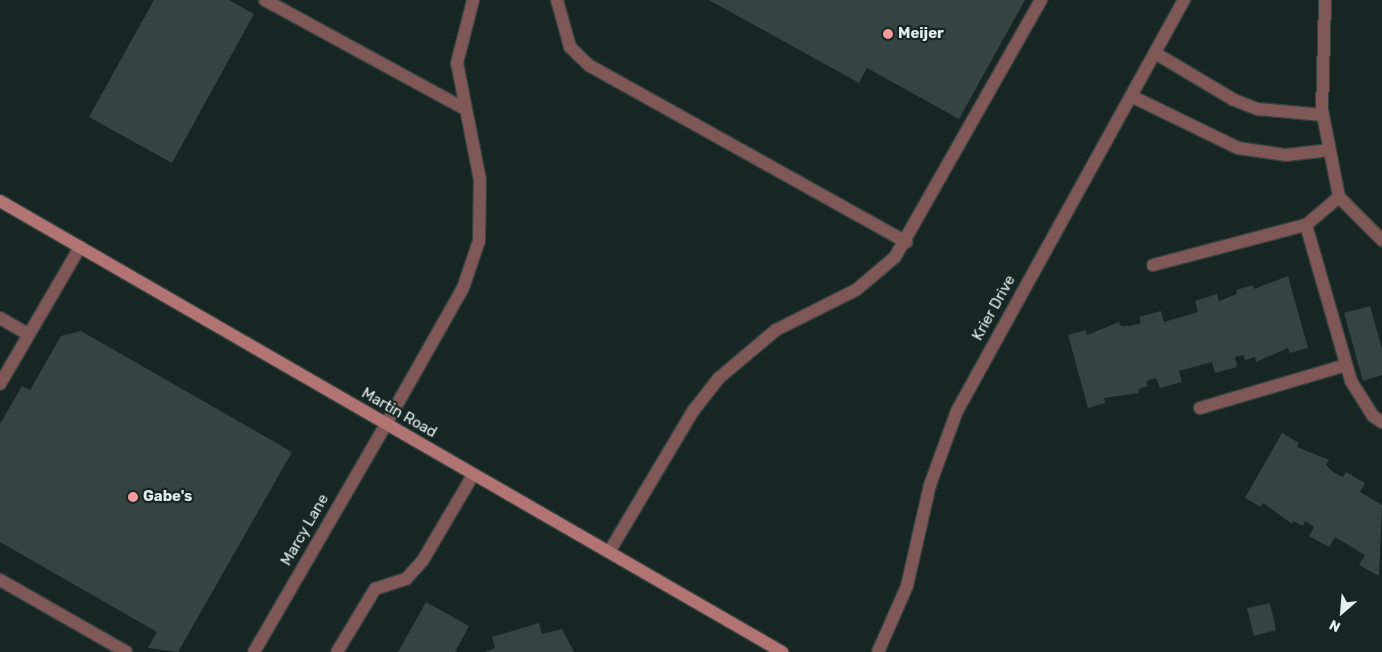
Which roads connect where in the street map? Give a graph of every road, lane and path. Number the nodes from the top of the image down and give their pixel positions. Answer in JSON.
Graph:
{"nodes":[{"id":1,"x":265,"y":0,"type":"edge"},
{"id":2,"x":473,"y":0,"type":"edge"},
{"id":3,"x":557,"y":0,"type":"edge"},
{"id":4,"x":1041,"y":0,"type":"edge"},
{"id":5,"x":1184,"y":0,"type":"edge"},
{"id":6,"x":1324,"y":0,"type":"edge"},
{"id":7,"x":1155,"y":53,"type":"junction"},
{"id":8,"x":1131,"y":96,"type":"junction"},
{"id":9,"x":463,"y":108,"type":"junction"},
{"id":10,"x":1322,"y":113,"type":"junction"},
{"id":11,"x":1330,"y":150,"type":"junction"},
{"id":12,"x":1339,"y":197,"type":"junction"},
{"id":13,"x":0,"y":202,"type":"edge"},
{"id":14,"x":1306,"y":225,"type":"junction"},
{"id":15,"x":1382,"y":240,"type":"edge"},
{"id":16,"x":906,"y":242,"type":"junction"},
{"id":17,"x":80,"y":248,"type":"junction"},
{"id":18,"x":1153,"y":264,"type":"dead end"},
{"id":19,"x":0,"y":318,"type":"edge"},
{"id":20,"x":28,"y":334,"type":"junction"},
{"id":21,"x":1346,"y":365,"type":"junction"},
{"id":22,"x":0,"y":384,"type":"edge"},
{"id":23,"x":1200,"y":408,"type":"dead end"},
{"id":24,"x":1382,"y":422,"type":"edge"},
{"id":25,"x":386,"y":424,"type":"junction"},
{"id":26,"x":473,"y":475,"type":"junction"},
{"id":27,"x":609,"y":552,"type":"junction"},
{"id":28,"x":0,"y":580,"type":"edge"},
{"id":29,"x":126,"y":652,"type":"edge"},
{"id":30,"x":254,"y":652,"type":"edge"},
{"id":31,"x":337,"y":652,"type":"edge"},
{"id":32,"x":782,"y":652,"type":"edge"},
{"id":33,"x":878,"y":652,"type":"edge"}],
"edges":[{"from":1,"to":9,"type":"street"},
{"from":2,"to":9,"type":"street","name":"Marcy Lane"},
{"from":3,"to":16,"type":"street"},
{"from":4,"to":16,"type":"street"},
{"from":5,"to":7,"type":"street","name":"Krier Drive"},
{"from":6,"to":10,"type":"street"},
{"from":7,"to":8,"type":"street","name":"Krier Drive"},
{"from":7,"to":10,"type":"street"},
{"from":8,"to":11,"type":"street"},
{"from":8,"to":33,"type":"street","name":"Krier Drive"},
{"from":9,"to":25,"type":"street","name":"Marcy Lane"},
{"from":10,"to":11,"type":"street"},
{"from":11,"to":12,"type":"street"},
{"from":12,"to":14,"type":"street"},
{"from":12,"to":15,"type":"street"},
{"from":13,"to":17,"type":"street","name":"Martin Road"},
{"from":14,"to":18,"type":"street"},
{"from":14,"to":21,"type":"street"},
{"from":16,"to":27,"type":"street"},
{"from":17,"to":20,"type":"street"},
{"from":17,"to":25,"type":"street","name":"Martin Road"},
{"from":19,"to":20,"type":"street"},
{"from":20,"to":22,"type":"street"},
{"from":21,"to":23,"type":"street"},
{"from":21,"to":24,"type":"street"},
{"from":25,"to":26,"type":"street","name":"Martin Road"},
{"from":25,"to":30,"type":"street","name":"Marcy Lane"},
{"from":26,"to":27,"type":"street","name":"Martin Road"},
{"from":26,"to":31,"type":"street"},
{"from":27,"to":32,"type":"street","name":"Martin Road"},
{"from":28,"to":29,"type":"street"}]}
